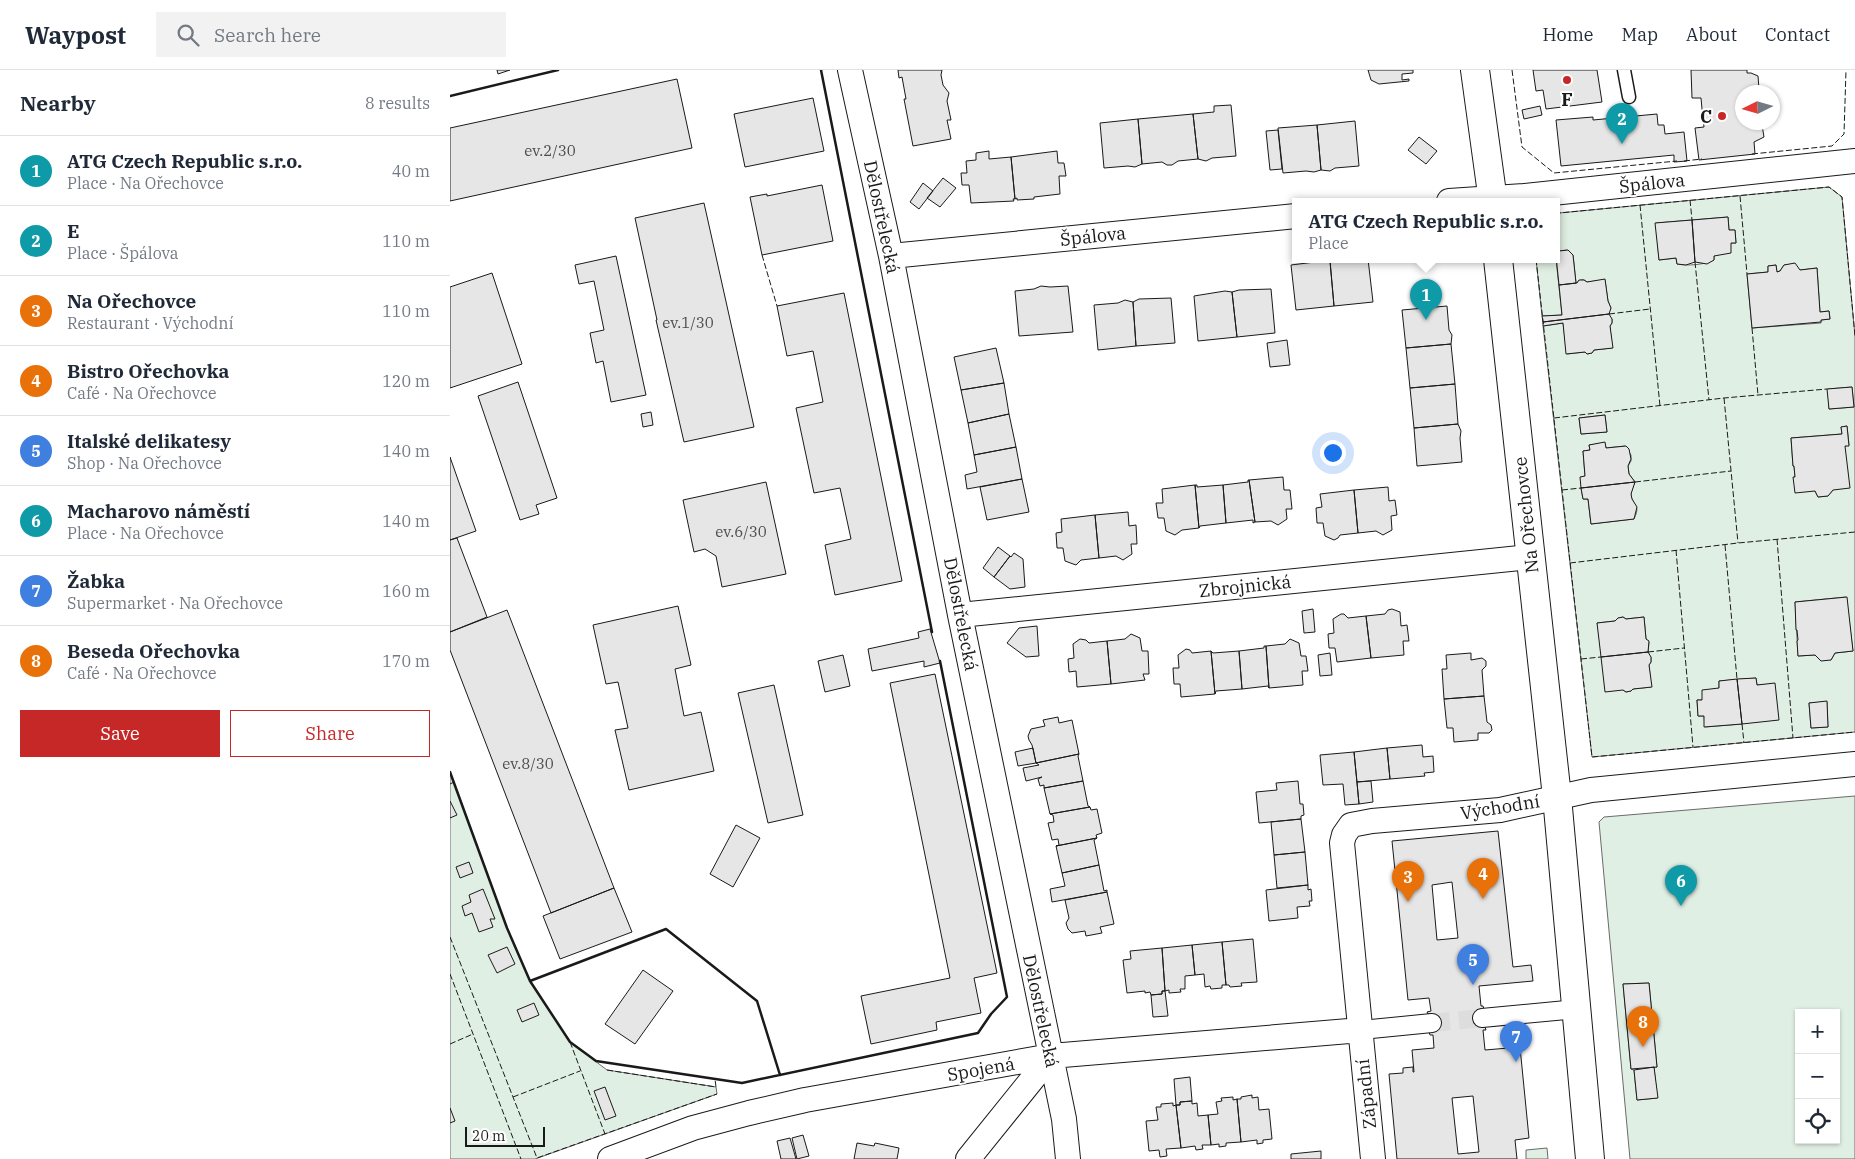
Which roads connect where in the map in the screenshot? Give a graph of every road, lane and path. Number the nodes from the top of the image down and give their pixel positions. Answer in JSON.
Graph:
{"nodes":[{"id":1,"x":850,"y":70,"type":"edge"},
{"id":2,"x":1475,"y":70,"type":"edge"},
{"id":3,"x":1624,"y":70,"type":"edge"},
{"id":4,"x":1629,"y":96,"type":"dead end"},
{"id":5,"x":1855,"y":161,"type":"edge"},
{"id":6,"x":1493,"y":198,"type":"edge"},
{"id":7,"x":1512,"y":198,"type":"edge"},
{"id":8,"x":1292,"y":216,"type":"edge"},
{"id":9,"x":891,"y":256,"type":"junction"},
{"id":10,"x":1498,"y":263,"type":"edge"},
{"id":11,"x":1530,"y":557,"type":"junction"},
{"id":12,"x":960,"y":615,"type":"junction"},
{"id":13,"x":1855,"y":764,"type":"edge"},
{"id":14,"x":1557,"y":797,"type":"junction"},
{"id":15,"x":1577,"y":1009,"type":"junction"},
{"id":16,"x":1482,"y":1018,"type":"tunnel mouth"},
{"id":17,"x":1432,"y":1023,"type":"tunnel mouth"},
{"id":18,"x":1360,"y":1030,"type":"junction"},
{"id":19,"x":1051,"y":1056,"type":"junction"},
{"id":20,"x":610,"y":1159,"type":"edge"},
{"id":21,"x":968,"y":1159,"type":"edge"},
{"id":22,"x":1068,"y":1159,"type":"edge"},
{"id":23,"x":1373,"y":1159,"type":"edge"},
{"id":24,"x":1590,"y":1159,"type":"edge"}],
"edges":[{"from":1,"to":9,"type":"street","name":"Dělostřelecká"},
{"from":2,"to":6,"type":"street"},
{"from":3,"to":4,"type":"lane"},
{"from":5,"to":7,"type":"street","name":"Špálova"},
{"from":8,"to":9,"type":"street","name":"Špálova"},
{"from":9,"to":12,"type":"street","name":"Dělostřelecká"},
{"from":10,"to":11,"type":"street","name":"Na Ořechovce"},
{"from":11,"to":12,"type":"street","name":"Zbrojnická"},
{"from":11,"to":14,"type":"street","name":"Na Ořechovce"},
{"from":12,"to":19,"type":"street","name":"Dělostřelecká"},
{"from":13,"to":14,"type":"street","name":"Východní"},
{"from":14,"to":15,"type":"street","name":"Na Ořechovce"},
{"from":14,"to":18,"type":"street","name":"Východní"},
{"from":15,"to":16,"type":"street"},
{"from":15,"to":24,"type":"street","name":"Na Ořechovce"},
{"from":17,"to":18,"type":"street"},
{"from":18,"to":19,"type":"street","name":"Spojená"},
{"from":18,"to":23,"type":"street","name":"Západní"},
{"from":19,"to":20,"type":"street","name":"Spojená"},
{"from":19,"to":21,"type":"street"},
{"from":19,"to":22,"type":"street","name":"Dělostřelecká"}]}
